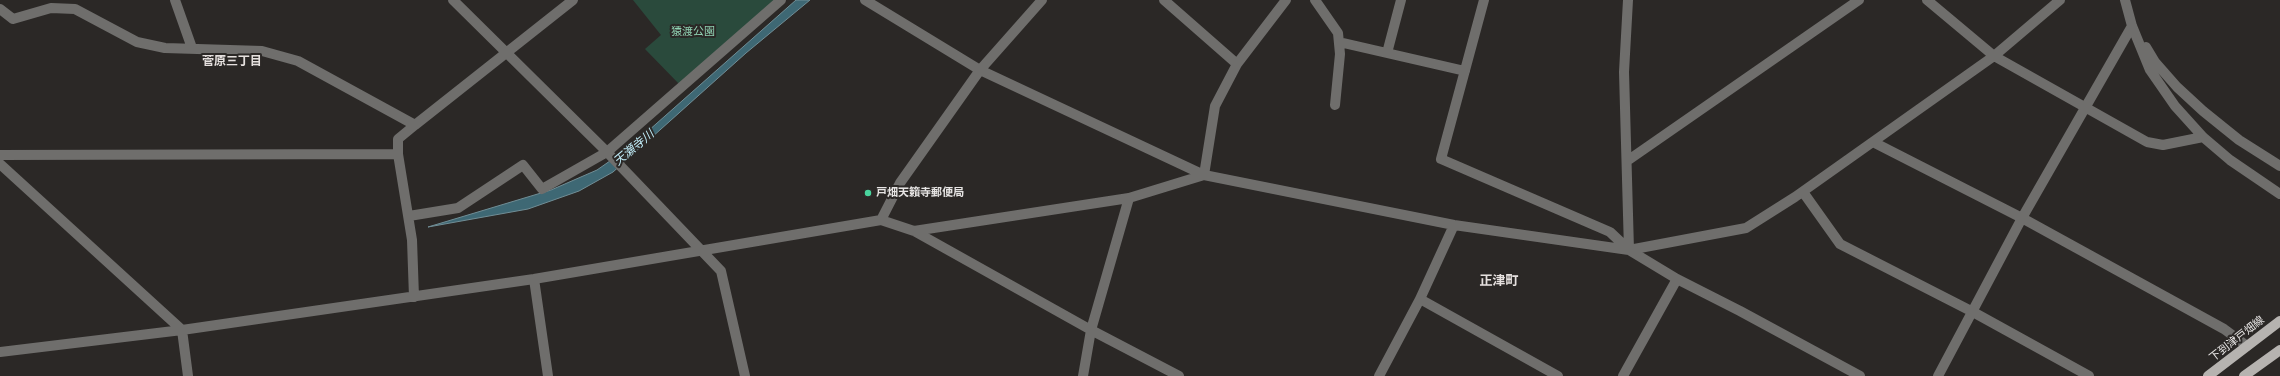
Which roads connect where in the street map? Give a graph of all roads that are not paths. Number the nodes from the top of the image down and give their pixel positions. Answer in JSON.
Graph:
{"nodes":[{"id":1,"x":175,"y":0,"type":"edge"},
{"id":2,"x":453,"y":0,"type":"edge"},
{"id":3,"x":572,"y":0,"type":"edge"},
{"id":4,"x":781,"y":0,"type":"edge"},
{"id":5,"x":865,"y":0,"type":"edge"},
{"id":6,"x":1042,"y":0,"type":"edge"},
{"id":7,"x":1164,"y":0,"type":"edge"},
{"id":8,"x":1286,"y":0,"type":"edge"},
{"id":9,"x":1315,"y":0,"type":"edge"},
{"id":10,"x":1401,"y":0,"type":"edge"},
{"id":11,"x":1484,"y":0,"type":"edge"},
{"id":12,"x":1628,"y":0,"type":"edge"},
{"id":13,"x":1859,"y":0,"type":"edge"},
{"id":14,"x":1927,"y":0,"type":"edge"},
{"id":15,"x":2060,"y":0,"type":"edge"},
{"id":16,"x":2125,"y":0,"type":"edge"},
{"id":17,"x":0,"y":9,"type":"edge"},
{"id":18,"x":2132,"y":26,"type":"junction"},
{"id":19,"x":1339,"y":42,"type":"junction"},
{"id":20,"x":192,"y":48,"type":"junction"},
{"id":21,"x":507,"y":52,"type":"junction"},
{"id":22,"x":1387,"y":53,"type":"junction"},
{"id":23,"x":1994,"y":56,"type":"junction"},
{"id":24,"x":1237,"y":64,"type":"junction"},
{"id":25,"x":980,"y":70,"type":"junction"},
{"id":26,"x":1465,"y":71,"type":"junction"},
{"id":27,"x":1336,"y":105,"type":"dead end"},
{"id":28,"x":2085,"y":106,"type":"junction"},
{"id":29,"x":415,"y":125,"type":"junction"},
{"id":30,"x":2203,"y":137,"type":"junction"},
{"id":31,"x":1873,"y":142,"type":"junction"},
{"id":32,"x":398,"y":154,"type":"junction"},
{"id":33,"x":608,"y":154,"type":"junction"},
{"id":34,"x":0,"y":155,"type":"edge"},
{"id":35,"x":1627,"y":161,"type":"junction"},
{"id":36,"x":0,"y":164,"type":"edge"},
{"id":37,"x":2280,"y":166,"type":"edge"},
{"id":38,"x":1204,"y":175,"type":"junction"},
{"id":39,"x":1803,"y":192,"type":"junction"},
{"id":40,"x":2280,"y":194,"type":"edge"},
{"id":41,"x":1129,"y":198,"type":"junction"},
{"id":42,"x":409,"y":216,"type":"junction"},
{"id":43,"x":2022,"y":218,"type":"junction"},
{"id":44,"x":881,"y":220,"type":"junction"},
{"id":45,"x":1454,"y":226,"type":"junction"},
{"id":46,"x":914,"y":231,"type":"junction"},
{"id":47,"x":1629,"y":250,"type":"junction"},
{"id":48,"x":700,"y":251,"type":"junction"},
{"id":49,"x":534,"y":279,"type":"junction"},
{"id":50,"x":1677,"y":279,"type":"junction"},
{"id":51,"x":414,"y":297,"type":"junction"},
{"id":52,"x":1420,"y":300,"type":"junction"},
{"id":53,"x":1973,"y":312,"type":"junction"},
{"id":54,"x":2280,"y":321,"type":"edge"},
{"id":55,"x":182,"y":330,"type":"junction"},
{"id":56,"x":1091,"y":330,"type":"junction"},
{"id":57,"x":2247,"y":346,"type":"junction"},
{"id":58,"x":2280,"y":350,"type":"edge"},
{"id":59,"x":0,"y":352,"type":"edge"},
{"id":60,"x":188,"y":376,"type":"edge"},
{"id":61,"x":548,"y":376,"type":"edge"},
{"id":62,"x":745,"y":376,"type":"edge"},
{"id":63,"x":1083,"y":376,"type":"edge"},
{"id":64,"x":1179,"y":376,"type":"edge"},
{"id":65,"x":1379,"y":376,"type":"edge"},
{"id":66,"x":1558,"y":376,"type":"edge"},
{"id":67,"x":1623,"y":376,"type":"edge"},
{"id":68,"x":1860,"y":376,"type":"edge"},
{"id":69,"x":1938,"y":376,"type":"edge"},
{"id":70,"x":2089,"y":376,"type":"edge"},
{"id":71,"x":2208,"y":376,"type":"edge"},
{"id":72,"x":2244,"y":376,"type":"edge"}],
"edges":[{"from":1,"to":20,"type":"street"},
{"from":2,"to":21,"type":"street"},
{"from":3,"to":21,"type":"street"},
{"from":4,"to":33,"type":"street"},
{"from":5,"to":25,"type":"street"},
{"from":6,"to":25,"type":"street"},
{"from":7,"to":24,"type":"street"},
{"from":8,"to":24,"type":"street"},
{"from":9,"to":19,"type":"street"},
{"from":10,"to":22,"type":"street"},
{"from":11,"to":26,"type":"street"},
{"from":12,"to":35,"type":"street"},
{"from":13,"to":35,"type":"street"},
{"from":14,"to":23,"type":"street"},
{"from":15,"to":23,"type":"street"},
{"from":16,"to":18,"type":"street"},
{"from":17,"to":20,"type":"street"},
{"from":18,"to":28,"type":"street"},
{"from":18,"to":30,"type":"street"},
{"from":18,"to":37,"type":"street"},
{"from":19,"to":22,"type":"street"},
{"from":19,"to":27,"type":"street"},
{"from":20,"to":29,"type":"street"},
{"from":21,"to":29,"type":"street"},
{"from":21,"to":33,"type":"street"},
{"from":22,"to":26,"type":"street"},
{"from":23,"to":28,"type":"street"},
{"from":23,"to":31,"type":"street"},
{"from":24,"to":38,"type":"street"},
{"from":25,"to":38,"type":"street"},
{"from":25,"to":44,"type":"street"},
{"from":26,"to":47,"type":"street"},
{"from":28,"to":30,"type":"street"},
{"from":28,"to":43,"type":"street"},
{"from":29,"to":32,"type":"street"},
{"from":30,"to":40,"type":"street"},
{"from":31,"to":39,"type":"street"},
{"from":31,"to":43,"type":"street"},
{"from":32,"to":34,"type":"street"},
{"from":32,"to":42,"type":"street"},
{"from":33,"to":42,"type":"street"},
{"from":33,"to":48,"type":"street"},
{"from":35,"to":47,"type":"street"},
{"from":36,"to":55,"type":"street"},
{"from":38,"to":41,"type":"street"},
{"from":38,"to":45,"type":"street"},
{"from":39,"to":47,"type":"street"},
{"from":39,"to":53,"type":"street"},
{"from":41,"to":46,"type":"street"},
{"from":41,"to":56,"type":"street"},
{"from":42,"to":51,"type":"street"},
{"from":43,"to":53,"type":"street"},
{"from":43,"to":57,"type":"street"},
{"from":44,"to":46,"type":"street"},
{"from":44,"to":48,"type":"street"},
{"from":45,"to":47,"type":"street"},
{"from":45,"to":52,"type":"street"},
{"from":46,"to":56,"type":"street"},
{"from":47,"to":50,"type":"street"},
{"from":48,"to":49,"type":"street"},
{"from":48,"to":62,"type":"street"},
{"from":49,"to":51,"type":"street"},
{"from":49,"to":61,"type":"street"},
{"from":50,"to":67,"type":"street"},
{"from":50,"to":68,"type":"street"},
{"from":51,"to":55,"type":"street"},
{"from":52,"to":65,"type":"street"},
{"from":52,"to":66,"type":"street"},
{"from":53,"to":69,"type":"street"},
{"from":53,"to":70,"type":"street"},
{"from":54,"to":57,"type":"main road","name":"下到津戸畑線"},
{"from":55,"to":59,"type":"street"},
{"from":55,"to":60,"type":"street"},
{"from":56,"to":63,"type":"street"},
{"from":56,"to":64,"type":"street"},
{"from":57,"to":71,"type":"main road","name":"下到津戸畑線"},
{"from":58,"to":72,"type":"main road"}]}
